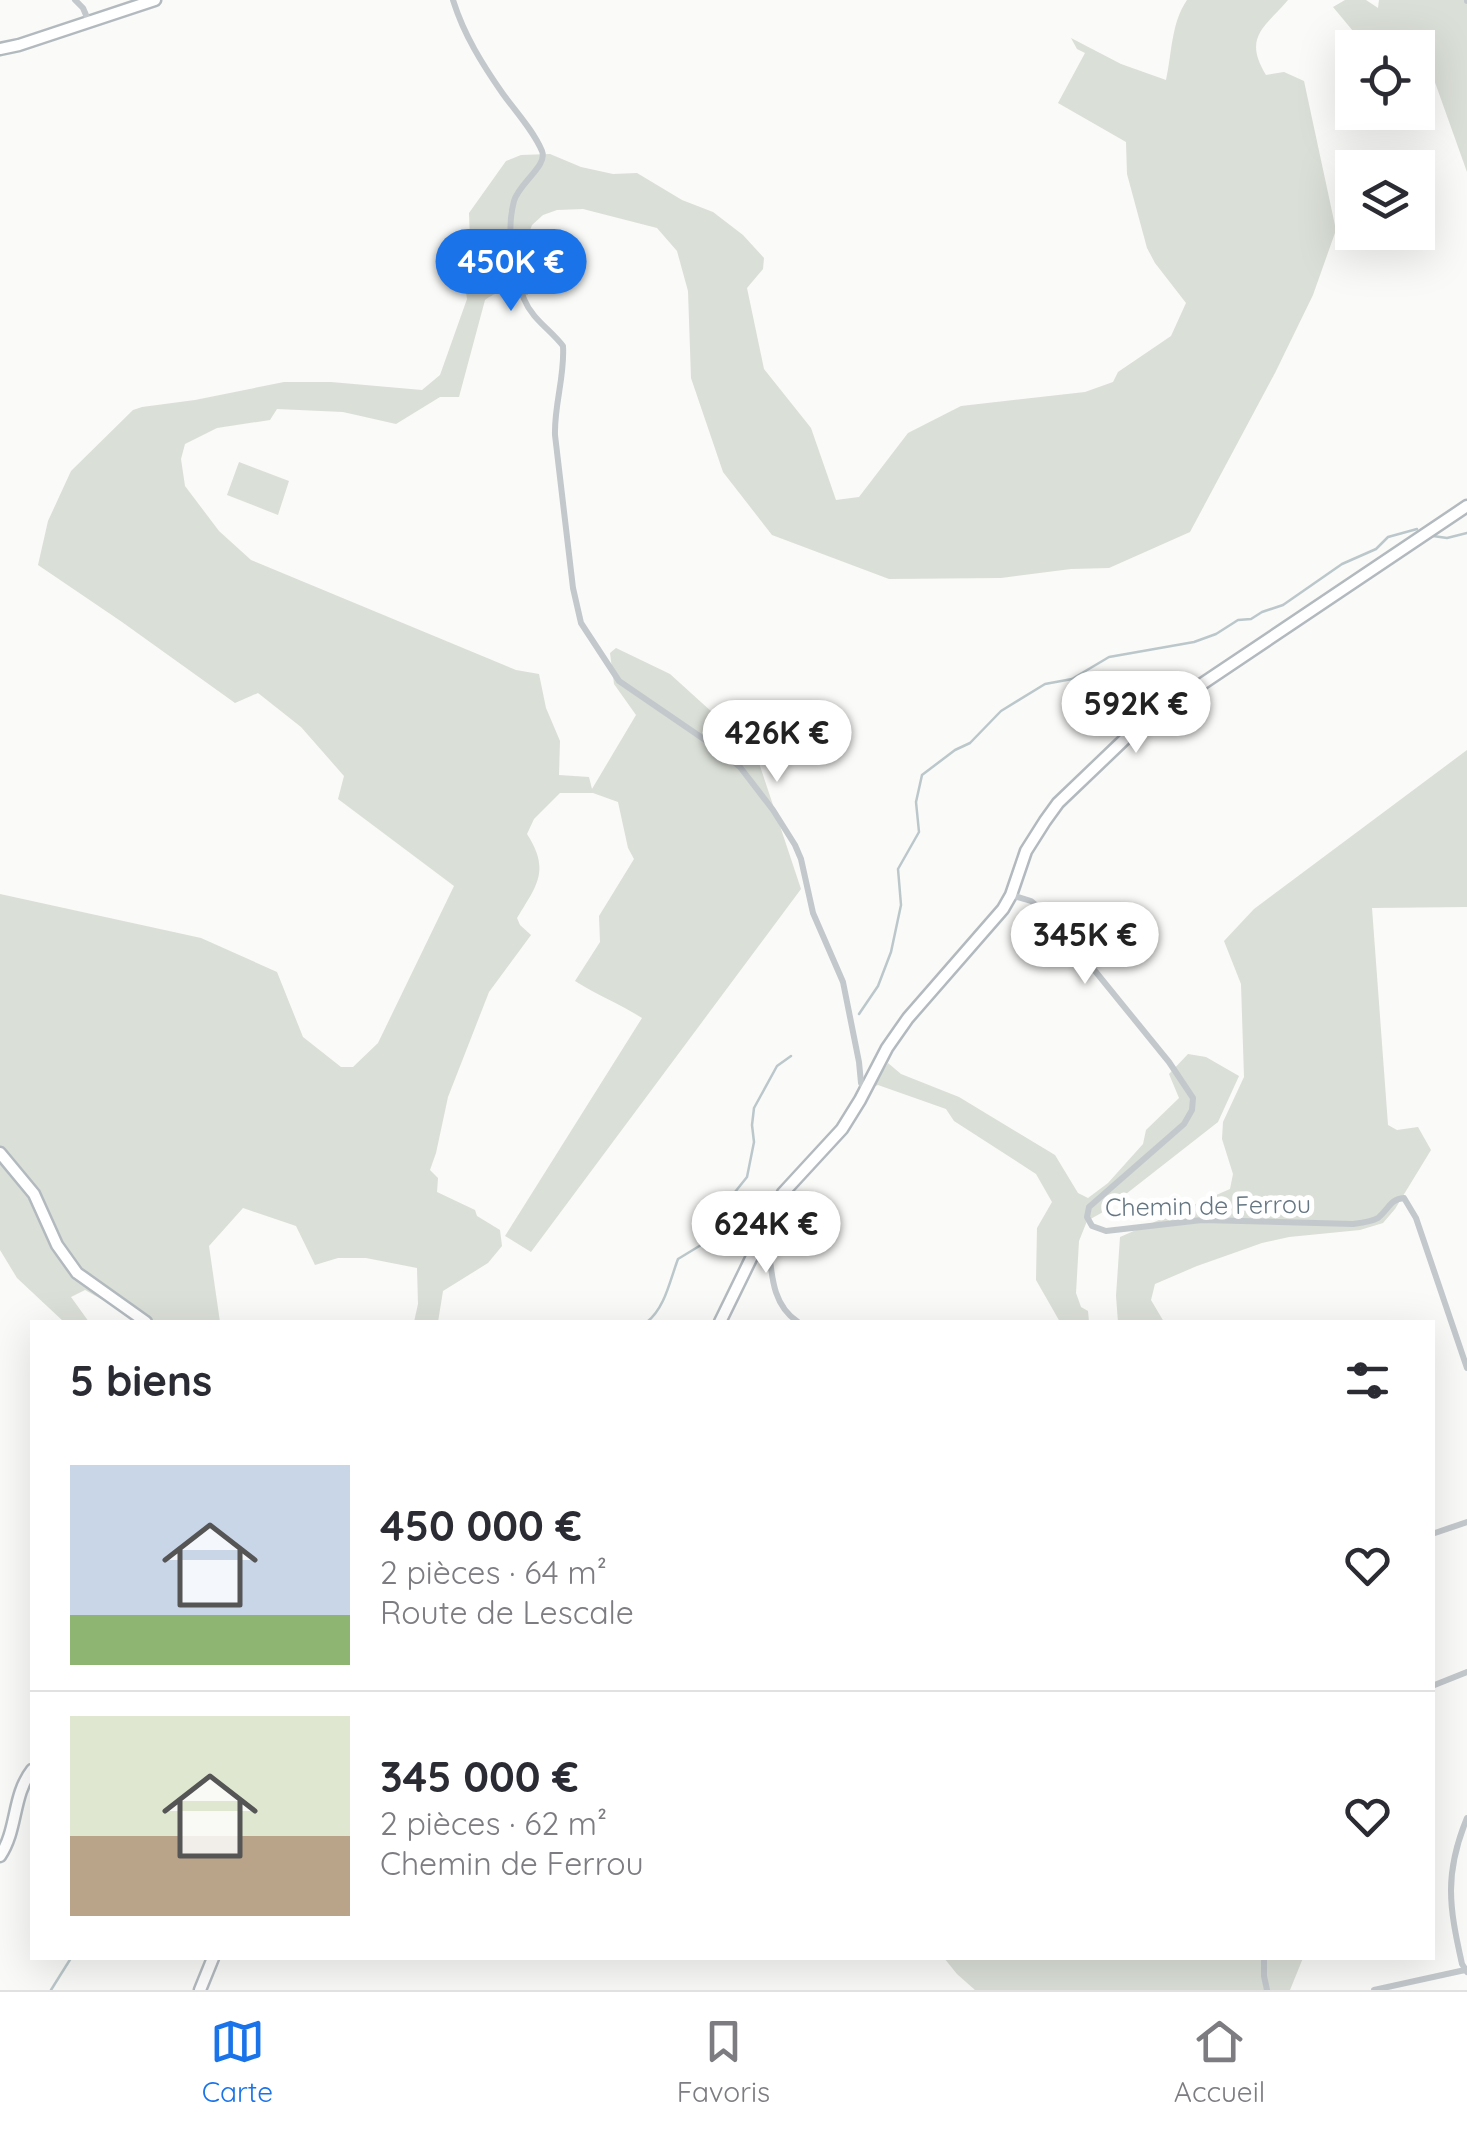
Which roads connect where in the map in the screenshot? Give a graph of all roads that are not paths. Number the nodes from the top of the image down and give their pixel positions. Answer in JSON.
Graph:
{"nodes":[{"id":1,"x":75,"y":0,"type":"edge"},
{"id":2,"x":155,"y":0,"type":"edge"},
{"id":3,"x":452,"y":0,"type":"edge"},
{"id":4,"x":89,"y":22,"type":"junction"},
{"id":5,"x":0,"y":49,"type":"edge"},
{"id":6,"x":1467,"y":506,"type":"edge"},
{"id":7,"x":1011,"y":895,"type":"junction"},
{"id":8,"x":865,"y":1089,"type":"junction"},
{"id":9,"x":0,"y":1153,"type":"edge"},
{"id":10,"x":764,"y":1231,"type":"junction"},
{"id":11,"x":143,"y":1320,"type":"edge"},
{"id":12,"x":721,"y":1320,"type":"edge"},
{"id":13,"x":795,"y":1320,"type":"edge"},
{"id":14,"x":1467,"y":1368,"type":"edge"},
{"id":15,"x":1467,"y":1522,"type":"edge"},
{"id":16,"x":1435,"y":1533,"type":"edge"},
{"id":17,"x":1467,"y":1672,"type":"edge"},
{"id":18,"x":1435,"y":1685,"type":"edge"},
{"id":19,"x":30,"y":1773,"type":"edge"},
{"id":20,"x":1467,"y":1818,"type":"edge"},
{"id":21,"x":0,"y":1856,"type":"edge"},
{"id":22,"x":212,"y":1960,"type":"edge"},
{"id":23,"x":1264,"y":1960,"type":"edge"},
{"id":24,"x":1466,"y":1971,"type":"edge"},
{"id":25,"x":200,"y":1990,"type":"edge"},
{"id":26,"x":1267,"y":1990,"type":"edge"},
{"id":27,"x":1374,"y":1990,"type":"edge"}],
"edges":[{"from":1,"to":4,"type":"street"},
{"from":2,"to":4,"type":"main road"},
{"from":3,"to":8,"type":"street"},
{"from":4,"to":5,"type":"main road"},
{"from":6,"to":7,"type":"main road"},
{"from":7,"to":8,"type":"main road"},
{"from":7,"to":14,"type":"street","name":"Chemin de Ferrou"},
{"from":8,"to":10,"type":"main road"},
{"from":9,"to":11,"type":"main road"},
{"from":10,"to":12,"type":"main road"},
{"from":10,"to":13,"type":"street"},
{"from":15,"to":16,"type":"street"},
{"from":17,"to":18,"type":"street"},
{"from":19,"to":21,"type":"main road"},
{"from":20,"to":24,"type":"street"},
{"from":22,"to":25,"type":"main road"},
{"from":23,"to":26,"type":"street"},
{"from":24,"to":27,"type":"street"}]}
